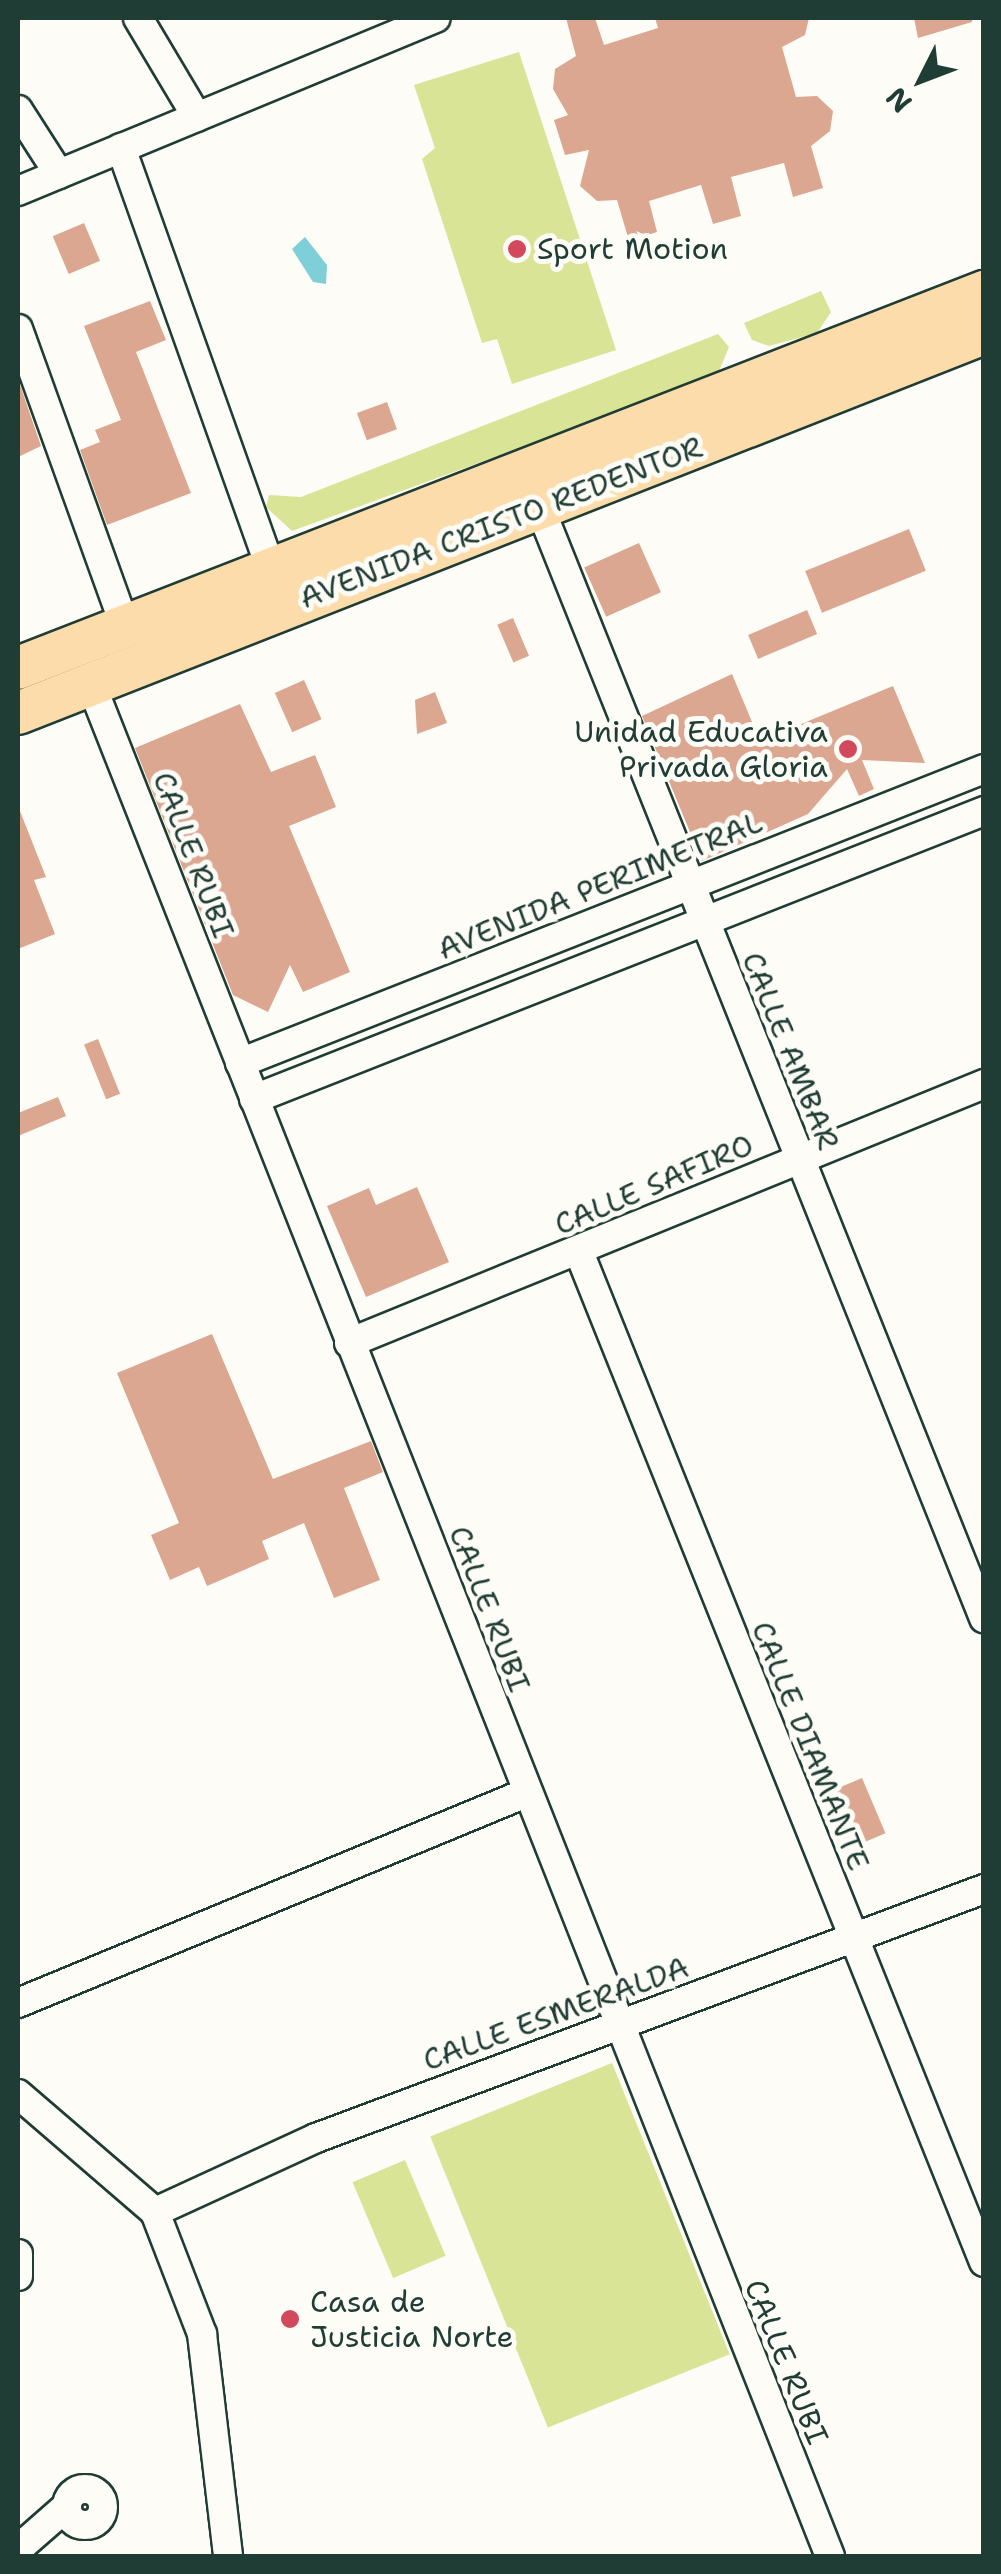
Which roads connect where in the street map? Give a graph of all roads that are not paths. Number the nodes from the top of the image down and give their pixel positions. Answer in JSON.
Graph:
{"nodes":[{"id":1,"x":138,"y":18,"type":"edge"},
{"id":2,"x":436,"y":18,"type":"edge"},
{"id":3,"x":402,"y":24,"type":"edge"},
{"id":4,"x":18,"y":110,"type":"edge"},
{"id":5,"x":197,"y":117,"type":"junction"},
{"id":6,"x":121,"y":148,"type":"junction"},
{"id":7,"x":59,"y":174,"type":"junction"},
{"id":8,"x":18,"y":192,"type":"edge"},
{"id":9,"x":984,"y":292,"type":"edge"},
{"id":10,"x":18,"y":329,"type":"edge"},
{"id":11,"x":984,"y":333,"type":"edge"},
{"id":12,"x":651,"y":443,"type":"junction"},
{"id":13,"x":540,"y":508,"type":"junction"},
{"id":14,"x":272,"y":569,"type":"junction"},
{"id":15,"x":124,"y":626,"type":"junction"},
{"id":16,"x":18,"y":668,"type":"edge"},
{"id":17,"x":91,"y":684,"type":"junction"},
{"id":18,"x":18,"y":713,"type":"edge"},
{"id":19,"x":984,"y":769,"type":"edge"},
{"id":20,"x":984,"y":811,"type":"edge"},
{"id":21,"x":689,"y":886,"type":"junction"},
{"id":22,"x":704,"y":921,"type":"junction"},
{"id":23,"x":240,"y":1063,"type":"junction"},
{"id":24,"x":984,"y":1084,"type":"edge"},
{"id":25,"x":254,"y":1098,"type":"junction"},
{"id":26,"x":798,"y":1160,"type":"junction"},
{"id":27,"x":579,"y":1252,"type":"junction"},
{"id":28,"x":349,"y":1342,"type":"junction"},
{"id":29,"x":984,"y":1618,"type":"edge"},
{"id":30,"x":526,"y":1793,"type":"junction"},
{"id":31,"x":984,"y":1889,"type":"edge"},
{"id":32,"x":852,"y":1941,"type":"junction"},
{"id":33,"x":18,"y":2004,"type":"edge"},
{"id":34,"x":617,"y":2024,"type":"junction"},
{"id":35,"x":18,"y":2094,"type":"edge"},
{"id":36,"x":155,"y":2212,"type":"junction"},
{"id":37,"x":18,"y":2254,"type":"edge"},
{"id":38,"x":984,"y":2262,"type":"edge"},
{"id":39,"x":18,"y":2276,"type":"edge"},
{"id":40,"x":66,"y":2507,"type":"dead end"},
{"id":41,"x":18,"y":2548,"type":"edge"},
{"id":42,"x":228,"y":2556,"type":"edge"},
{"id":43,"x":830,"y":2556,"type":"edge"}],
"edges":[{"from":1,"to":5,"type":"street"},
{"from":2,"to":3,"type":"street"},
{"from":3,"to":5,"type":"street"},
{"from":4,"to":7,"type":"street"},
{"from":5,"to":6,"type":"street"},
{"from":6,"to":7,"type":"street"},
{"from":6,"to":14,"type":"street"},
{"from":7,"to":8,"type":"street"},
{"from":9,"to":12,"type":"highway","name":"AVENIDA CRISTO REDENTOR"},
{"from":10,"to":15,"type":"street"},
{"from":11,"to":12,"type":"highway","name":"AVENIDA CRISTO REDENTOR"},
{"from":12,"to":13,"type":"highway","name":"AVENIDA CRISTO REDENTOR"},
{"from":12,"to":14,"type":"highway","name":"AVENIDA CRISTO REDENTOR"},
{"from":13,"to":17,"type":"highway","name":"AVENIDA CRISTO REDENTOR"},
{"from":13,"to":21,"type":"street","name":"CALLE AMBAR"},
{"from":14,"to":15,"type":"highway","name":"AVENIDA CRISTO REDENTOR"},
{"from":15,"to":16,"type":"highway","name":"AVENIDA CRISTO REDENTOR"},
{"from":17,"to":18,"type":"highway","name":"AVENIDA CRISTO REDENTOR"},
{"from":17,"to":23,"type":"street","name":"CALLE RUBI"},
{"from":19,"to":21,"type":"street","name":"AVENIDA PERIMETRAL"},
{"from":20,"to":22,"type":"street"},
{"from":21,"to":22,"type":"street","name":"CALLE AMBAR"},
{"from":21,"to":23,"type":"street","name":"AVENIDA PERIMETRAL"},
{"from":22,"to":25,"type":"street"},
{"from":22,"to":26,"type":"street","name":"CALLE AMBAR"},
{"from":23,"to":25,"type":"street","name":"CALLE RUBI"},
{"from":24,"to":26,"type":"street","name":"CALLE SAFIRO"},
{"from":25,"to":28,"type":"street","name":"CALLE RUBI"},
{"from":26,"to":27,"type":"street","name":"CALLE SAFIRO"},
{"from":26,"to":29,"type":"street","name":"CALLE AMBAR"},
{"from":27,"to":28,"type":"street","name":"CALLE SAFIRO"},
{"from":27,"to":32,"type":"street","name":"CALLE DIAMANTE"},
{"from":28,"to":30,"type":"street","name":"CALLE RUBI"},
{"from":30,"to":33,"type":"street"},
{"from":30,"to":34,"type":"street","name":"CALLE RUBI"},
{"from":31,"to":32,"type":"street","name":"CALLE ESMERALDA"},
{"from":32,"to":34,"type":"street","name":"CALLE ESMERALDA"},
{"from":32,"to":38,"type":"street","name":"CALLE DIAMANTE"},
{"from":34,"to":36,"type":"street","name":"CALLE ESMERALDA"},
{"from":34,"to":43,"type":"street","name":"CALLE RUBI"},
{"from":35,"to":36,"type":"street"},
{"from":36,"to":42,"type":"street"},
{"from":37,"to":39,"type":"street"},
{"from":40,"to":41,"type":"street"}]}
